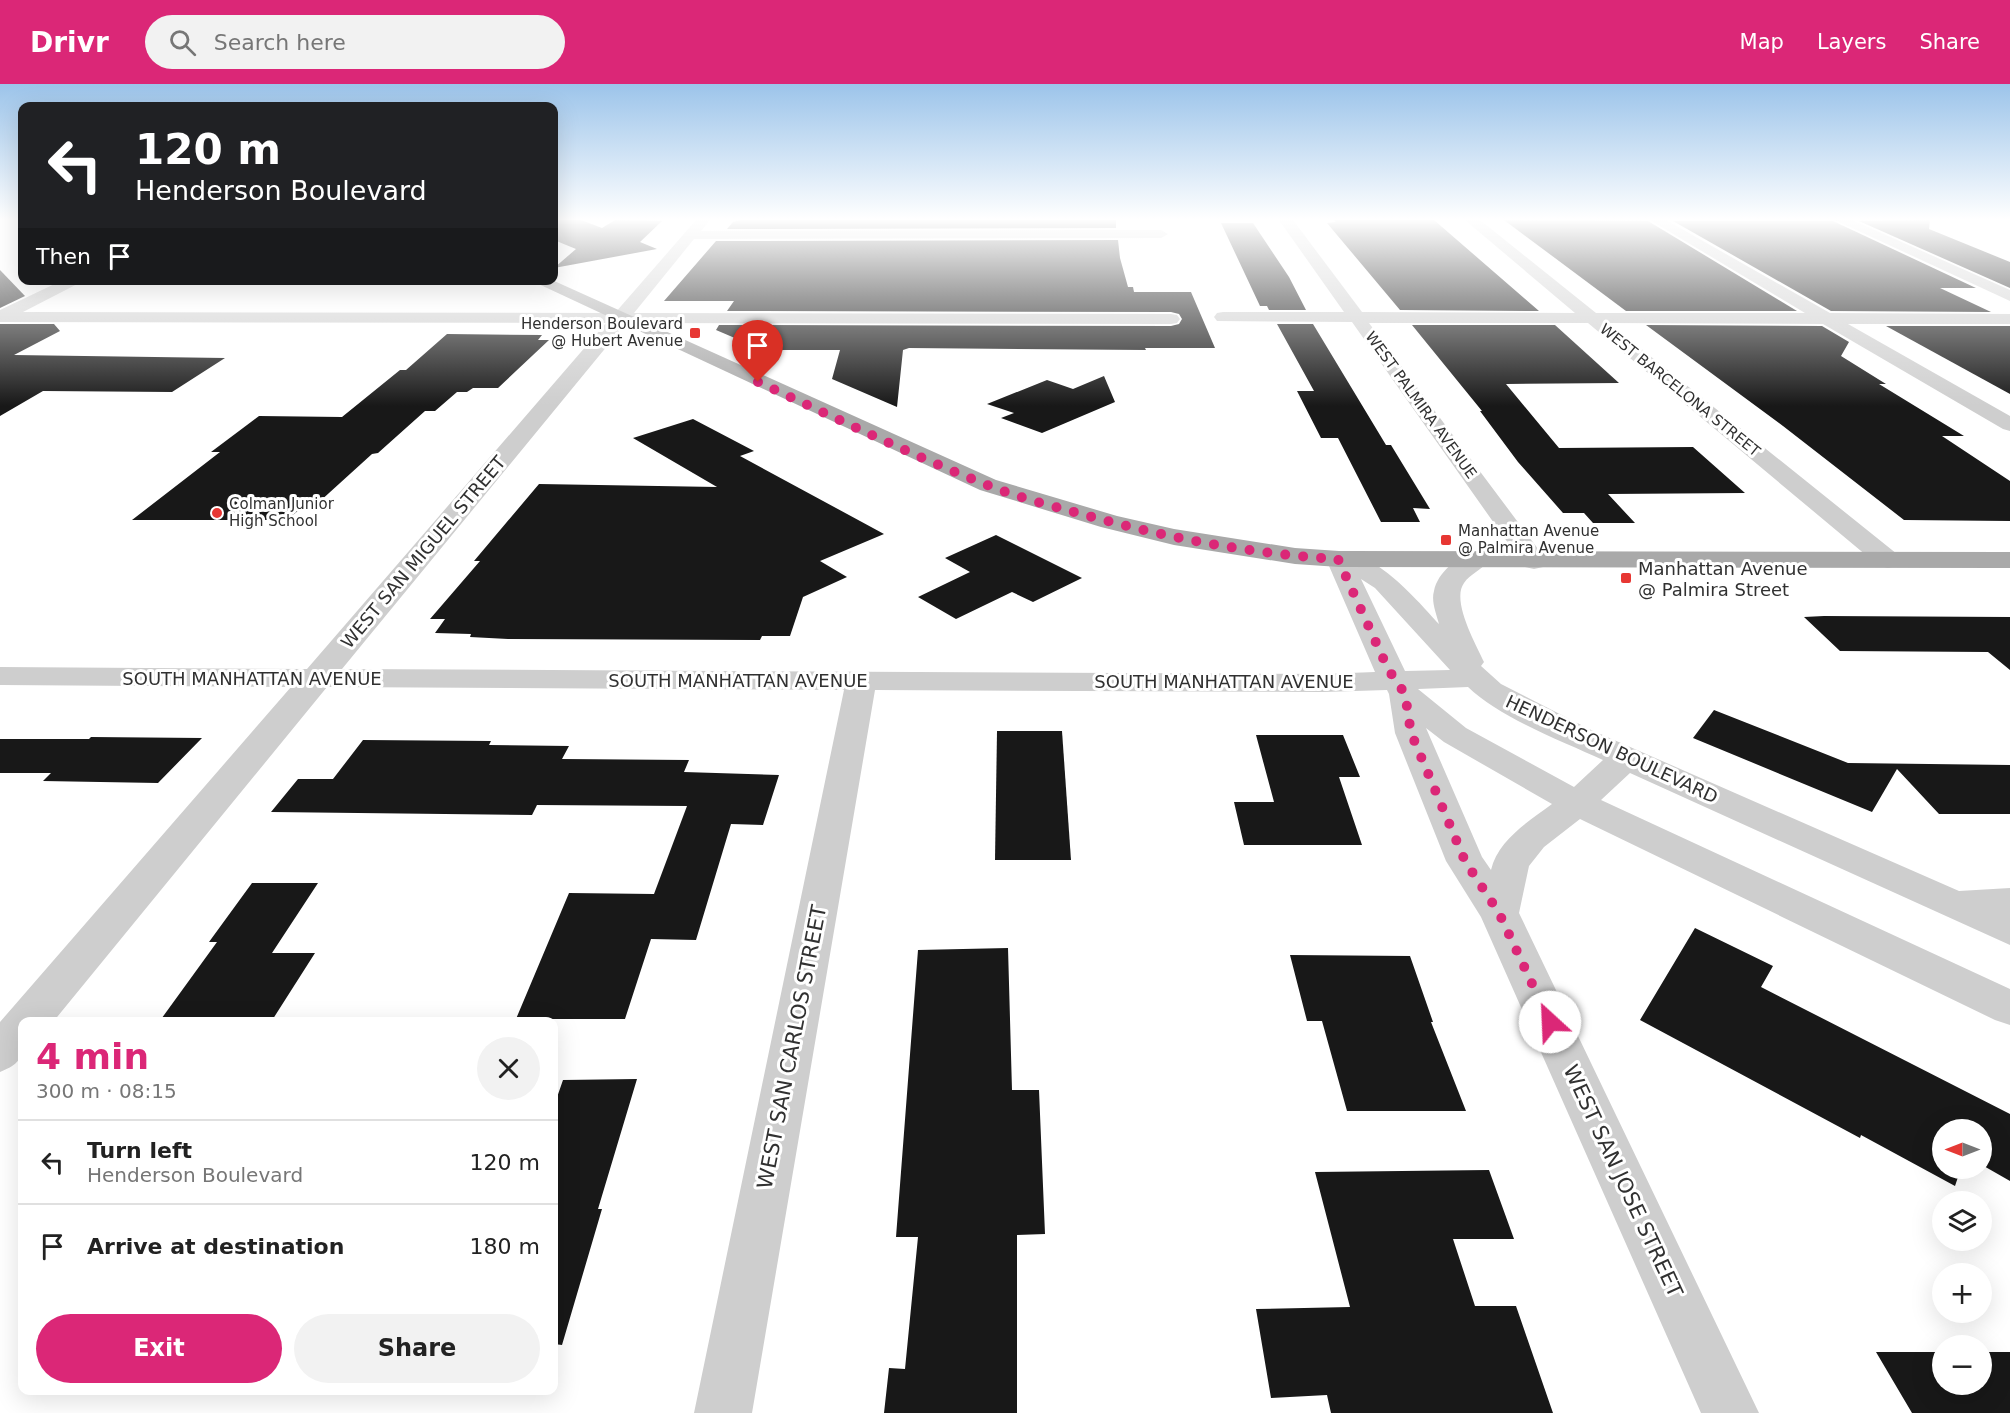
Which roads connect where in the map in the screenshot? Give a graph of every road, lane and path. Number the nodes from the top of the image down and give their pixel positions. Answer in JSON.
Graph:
{"nodes":[{"id":1,"x":650,"y":282,"type":"edge"},
{"id":2,"x":1331,"y":282,"type":"edge"},
{"id":3,"x":1548,"y":282,"type":"edge"},
{"id":4,"x":1765,"y":282,"type":"edge"},
{"id":5,"x":1979,"y":282,"type":"edge"},
{"id":6,"x":67,"y":285,"type":"edge"},
{"id":7,"x":549,"y":285,"type":"edge"},
{"id":8,"x":2010,"y":296,"type":"edge"},
{"id":9,"x":0,"y":317,"type":"edge"},
{"id":10,"x":1224,"y":317,"type":"dead end"},
{"id":11,"x":1357,"y":317,"type":"junction"},
{"id":12,"x":1591,"y":317,"type":"junction"},
{"id":13,"x":619,"y":318,"type":"junction"},
{"id":14,"x":1827,"y":318,"type":"junction"},
{"id":15,"x":1171,"y":319,"type":"dead end"},
{"id":16,"x":2010,"y":319,"type":"edge"},
{"id":17,"x":2010,"y":425,"type":"edge"},
{"id":18,"x":1338,"y":559,"type":"junction"},
{"id":19,"x":1888,"y":560,"type":"junction"},
{"id":20,"x":2010,"y":560,"type":"edge"},
{"id":21,"x":1475,"y":561,"type":"junction"},
{"id":22,"x":1534,"y":561,"type":"junction"},
{"id":23,"x":0,"y":676,"type":"edge"},
{"id":24,"x":315,"y":678,"type":"junction"},
{"id":25,"x":1475,"y":678,"type":"junction"},
{"id":26,"x":861,"y":681,"type":"junction"},
{"id":27,"x":1400,"y":688,"type":"junction"},
{"id":28,"x":1625,"y":758,"type":"junction"},
{"id":29,"x":1577,"y":803,"type":"junction"},
{"id":30,"x":2010,"y":902,"type":"edge"},
{"id":31,"x":1955,"y":905,"type":"junction"},
{"id":32,"x":1499,"y":913,"type":"junction"},
{"id":33,"x":2010,"y":930,"type":"edge"},
{"id":34,"x":2010,"y":1008,"type":"edge"},
{"id":35,"x":31,"y":1017,"type":"edge"},
{"id":36,"x":18,"y":1032,"type":"edge"},
{"id":37,"x":0,"y":1053,"type":"edge"},
{"id":38,"x":723,"y":1413,"type":"edge"},
{"id":39,"x":1730,"y":1413,"type":"edge"}],
"edges":[{"from":1,"to":13,"type":"street","name":"WEST SAN MIGUEL STREET"},
{"from":2,"to":11,"type":"street","name":"WEST PALMIRA AVENUE"},
{"from":3,"to":12,"type":"street","name":"WEST BARCELONA STREET"},
{"from":4,"to":14,"type":"street"},
{"from":5,"to":8,"type":"street"},
{"from":6,"to":9,"type":"street"},
{"from":7,"to":13,"type":"main road","name":"HENDERSON BOULEVARD"},
{"from":9,"to":13,"type":"street"},
{"from":10,"to":11,"type":"street"},
{"from":11,"to":12,"type":"street"},
{"from":11,"to":22,"type":"street","name":"WEST PALMIRA AVENUE"},
{"from":12,"to":14,"type":"street"},
{"from":12,"to":19,"type":"street","name":"WEST BARCELONA STREET"},
{"from":13,"to":15,"type":"street"},
{"from":13,"to":18,"type":"main road","name":"HENDERSON BOULEVARD"},
{"from":13,"to":24,"type":"street","name":"WEST SAN MIGUEL STREET"},
{"from":14,"to":16,"type":"street"},
{"from":14,"to":17,"type":"street"},
{"from":18,"to":21,"type":"main road"},
{"from":18,"to":25,"type":"street","name":"HENDERSON BOULEVARD"},
{"from":18,"to":27,"type":"street","name":"WEST SAN JOSE STREET"},
{"from":19,"to":20,"type":"main road"},
{"from":19,"to":22,"type":"main road"},
{"from":21,"to":22,"type":"main road"},
{"from":21,"to":25,"type":"street"},
{"from":23,"to":24,"type":"street","name":"SOUTH MANHATTAN AVENUE"},
{"from":24,"to":26,"type":"street","name":"SOUTH MANHATTAN AVENUE"},
{"from":24,"to":35,"type":"street","name":"WEST SAN MIGUEL STREET"},
{"from":25,"to":27,"type":"street","name":"SOUTH MANHATTAN AVENUE"},
{"from":25,"to":28,"type":"street","name":"HENDERSON BOULEVARD"},
{"from":26,"to":27,"type":"street","name":"SOUTH MANHATTAN AVENUE"},
{"from":26,"to":38,"type":"street","name":"WEST SAN CARLOS STREET"},
{"from":27,"to":29,"type":"street"},
{"from":27,"to":32,"type":"street","name":"WEST SAN JOSE STREET"},
{"from":28,"to":29,"type":"street"},
{"from":28,"to":31,"type":"street","name":"HENDERSON BOULEVARD"},
{"from":29,"to":32,"type":"street"},
{"from":29,"to":34,"type":"street"},
{"from":30,"to":31,"type":"street"},
{"from":31,"to":33,"type":"street","name":"HENDERSON BOULEVARD"},
{"from":32,"to":39,"type":"street","name":"WEST SAN JOSE STREET"},
{"from":36,"to":37,"type":"street"}]}
